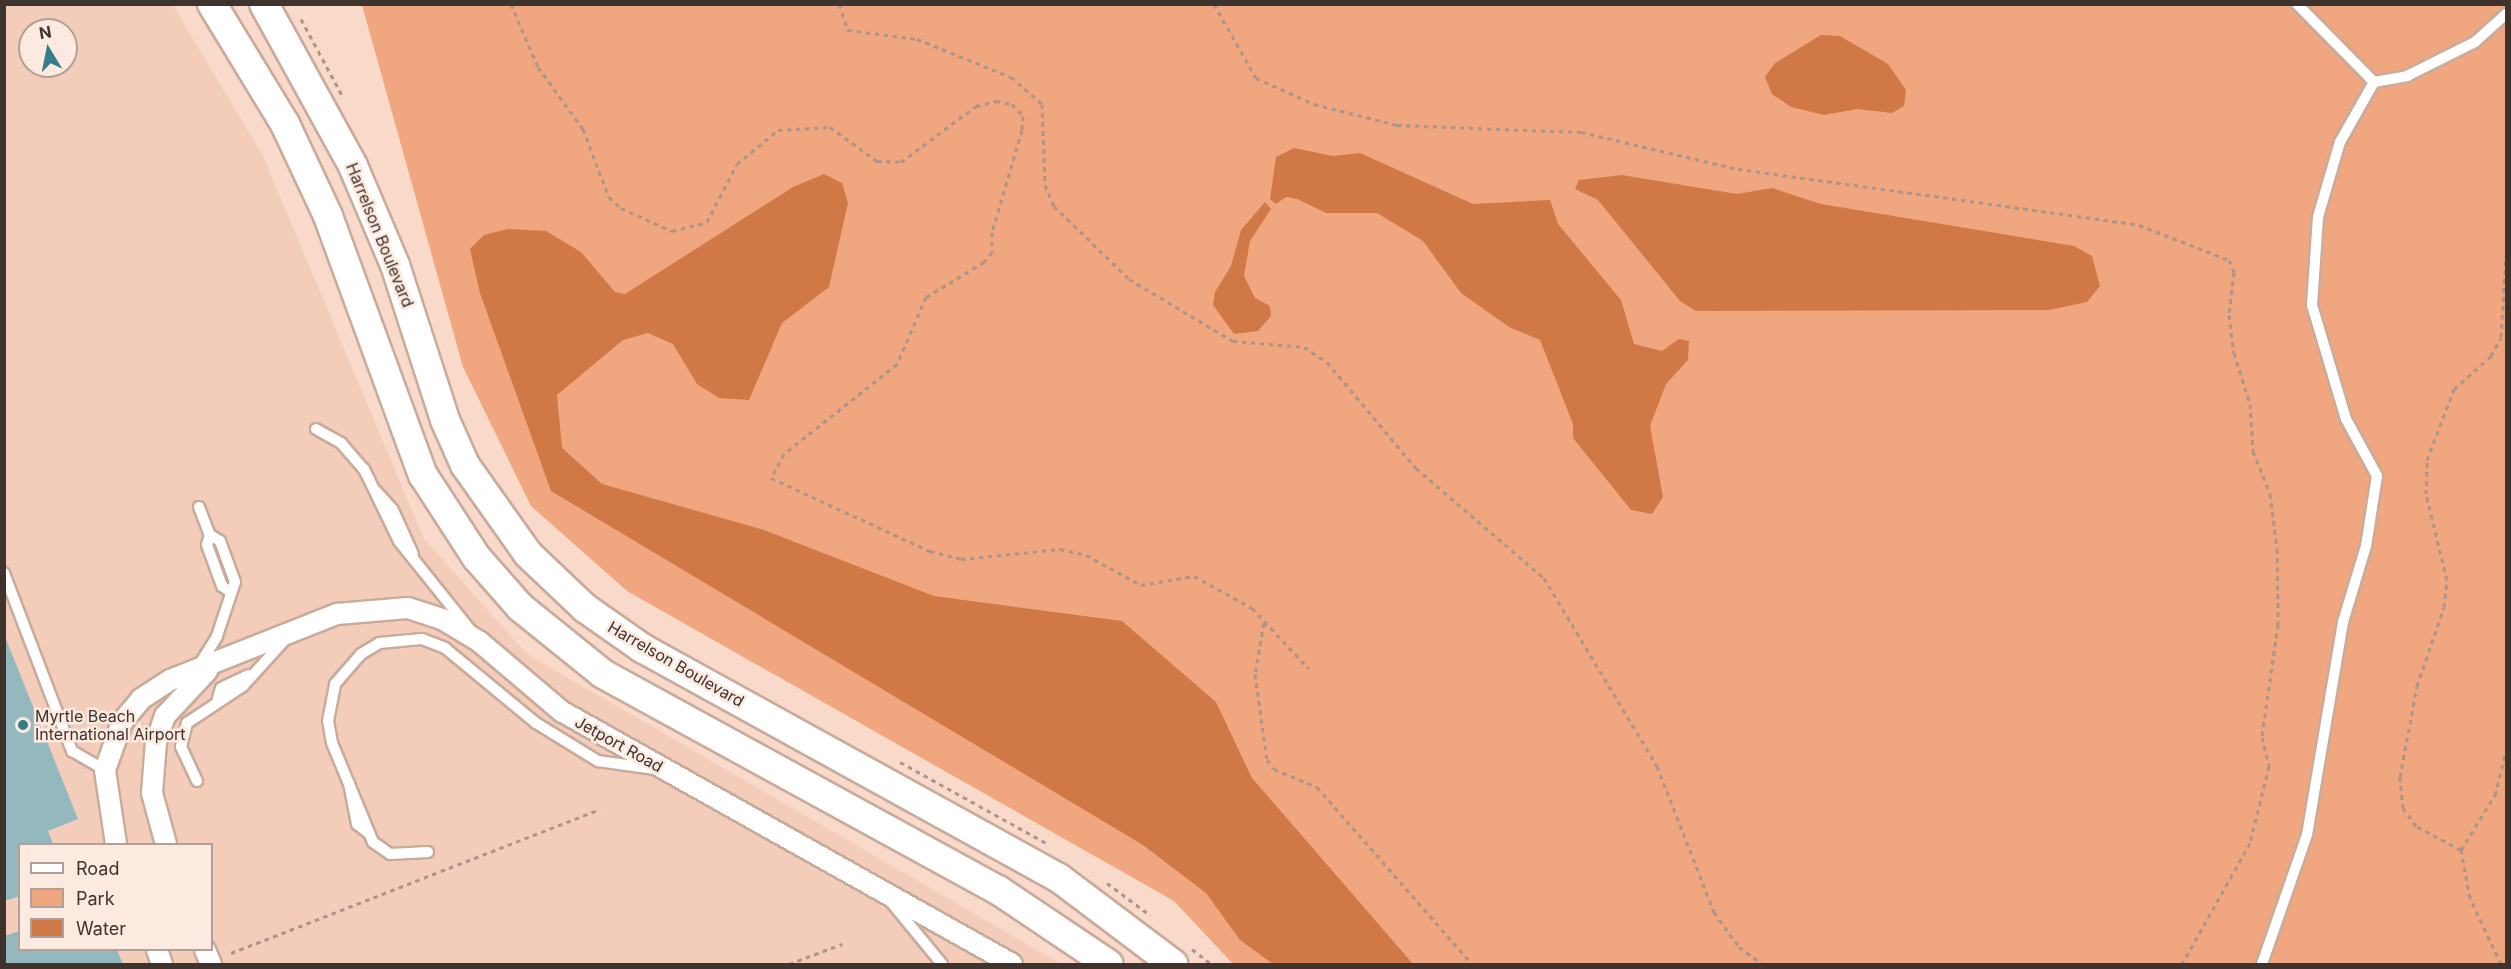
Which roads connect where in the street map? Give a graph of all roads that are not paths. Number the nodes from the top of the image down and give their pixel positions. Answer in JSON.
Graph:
{"nodes":[{"id":1,"x":212,"y":4,"type":"edge"},
{"id":2,"x":264,"y":4,"type":"edge"},
{"id":3,"x":2297,"y":4,"type":"edge"},
{"id":4,"x":2506,"y":14,"type":"edge"},
{"id":5,"x":2374,"y":82,"type":"junction"},
{"id":6,"x":316,"y":429,"type":"dead end"},
{"id":7,"x":199,"y":507,"type":"dead end"},
{"id":8,"x":4,"y":573,"type":"edge"},
{"id":9,"x":292,"y":631,"type":"junction"},
{"id":10,"x":480,"y":642,"type":"junction"},
{"id":11,"x":220,"y":660,"type":"junction"},
{"id":12,"x":197,"y":669,"type":"junction"},
{"id":13,"x":105,"y":770,"type":"junction"},
{"id":14,"x":666,"y":771,"type":"junction"},
{"id":15,"x":197,"y":781,"type":"dead end"},
{"id":16,"x":116,"y":843,"type":"edge"},
{"id":17,"x":166,"y":843,"type":"edge"},
{"id":18,"x":428,"y":852,"type":"dead end"},
{"id":19,"x":875,"y":883,"type":"junction"},
{"id":20,"x":1179,"y":953,"type":"edge"},
{"id":21,"x":942,"y":964,"type":"edge"},
{"id":22,"x":1012,"y":964,"type":"edge"},
{"id":23,"x":1108,"y":964,"type":"edge"},
{"id":24,"x":2262,"y":964,"type":"edge"}],
"edges":[{"from":1,"to":23,"type":"main road"},
{"from":2,"to":20,"type":"main road","name":"Harrelson Boulevard"},
{"from":3,"to":5,"type":"lane"},
{"from":4,"to":5,"type":"lane"},
{"from":5,"to":24,"type":"lane"},
{"from":6,"to":10,"type":"lane"},
{"from":7,"to":12,"type":"lane"},
{"from":8,"to":13,"type":"lane"},
{"from":9,"to":10,"type":"street","name":"Jetport Road"},
{"from":9,"to":11,"type":"street","name":"Jetport Road"},
{"from":9,"to":15,"type":"lane"},
{"from":10,"to":14,"type":"street","name":"Jetport Road"},
{"from":11,"to":12,"type":"street","name":"Jetport Road"},
{"from":11,"to":17,"type":"street","name":"Jetport Road"},
{"from":12,"to":13,"type":"street","name":"Jetport Road"},
{"from":13,"to":16,"type":"street","name":"Jetport Road"},
{"from":14,"to":18,"type":"lane"},
{"from":14,"to":19,"type":"street","name":"Jetport Road"},
{"from":19,"to":21,"type":"lane"},
{"from":19,"to":22,"type":"street","name":"Jetport Road"}]}
